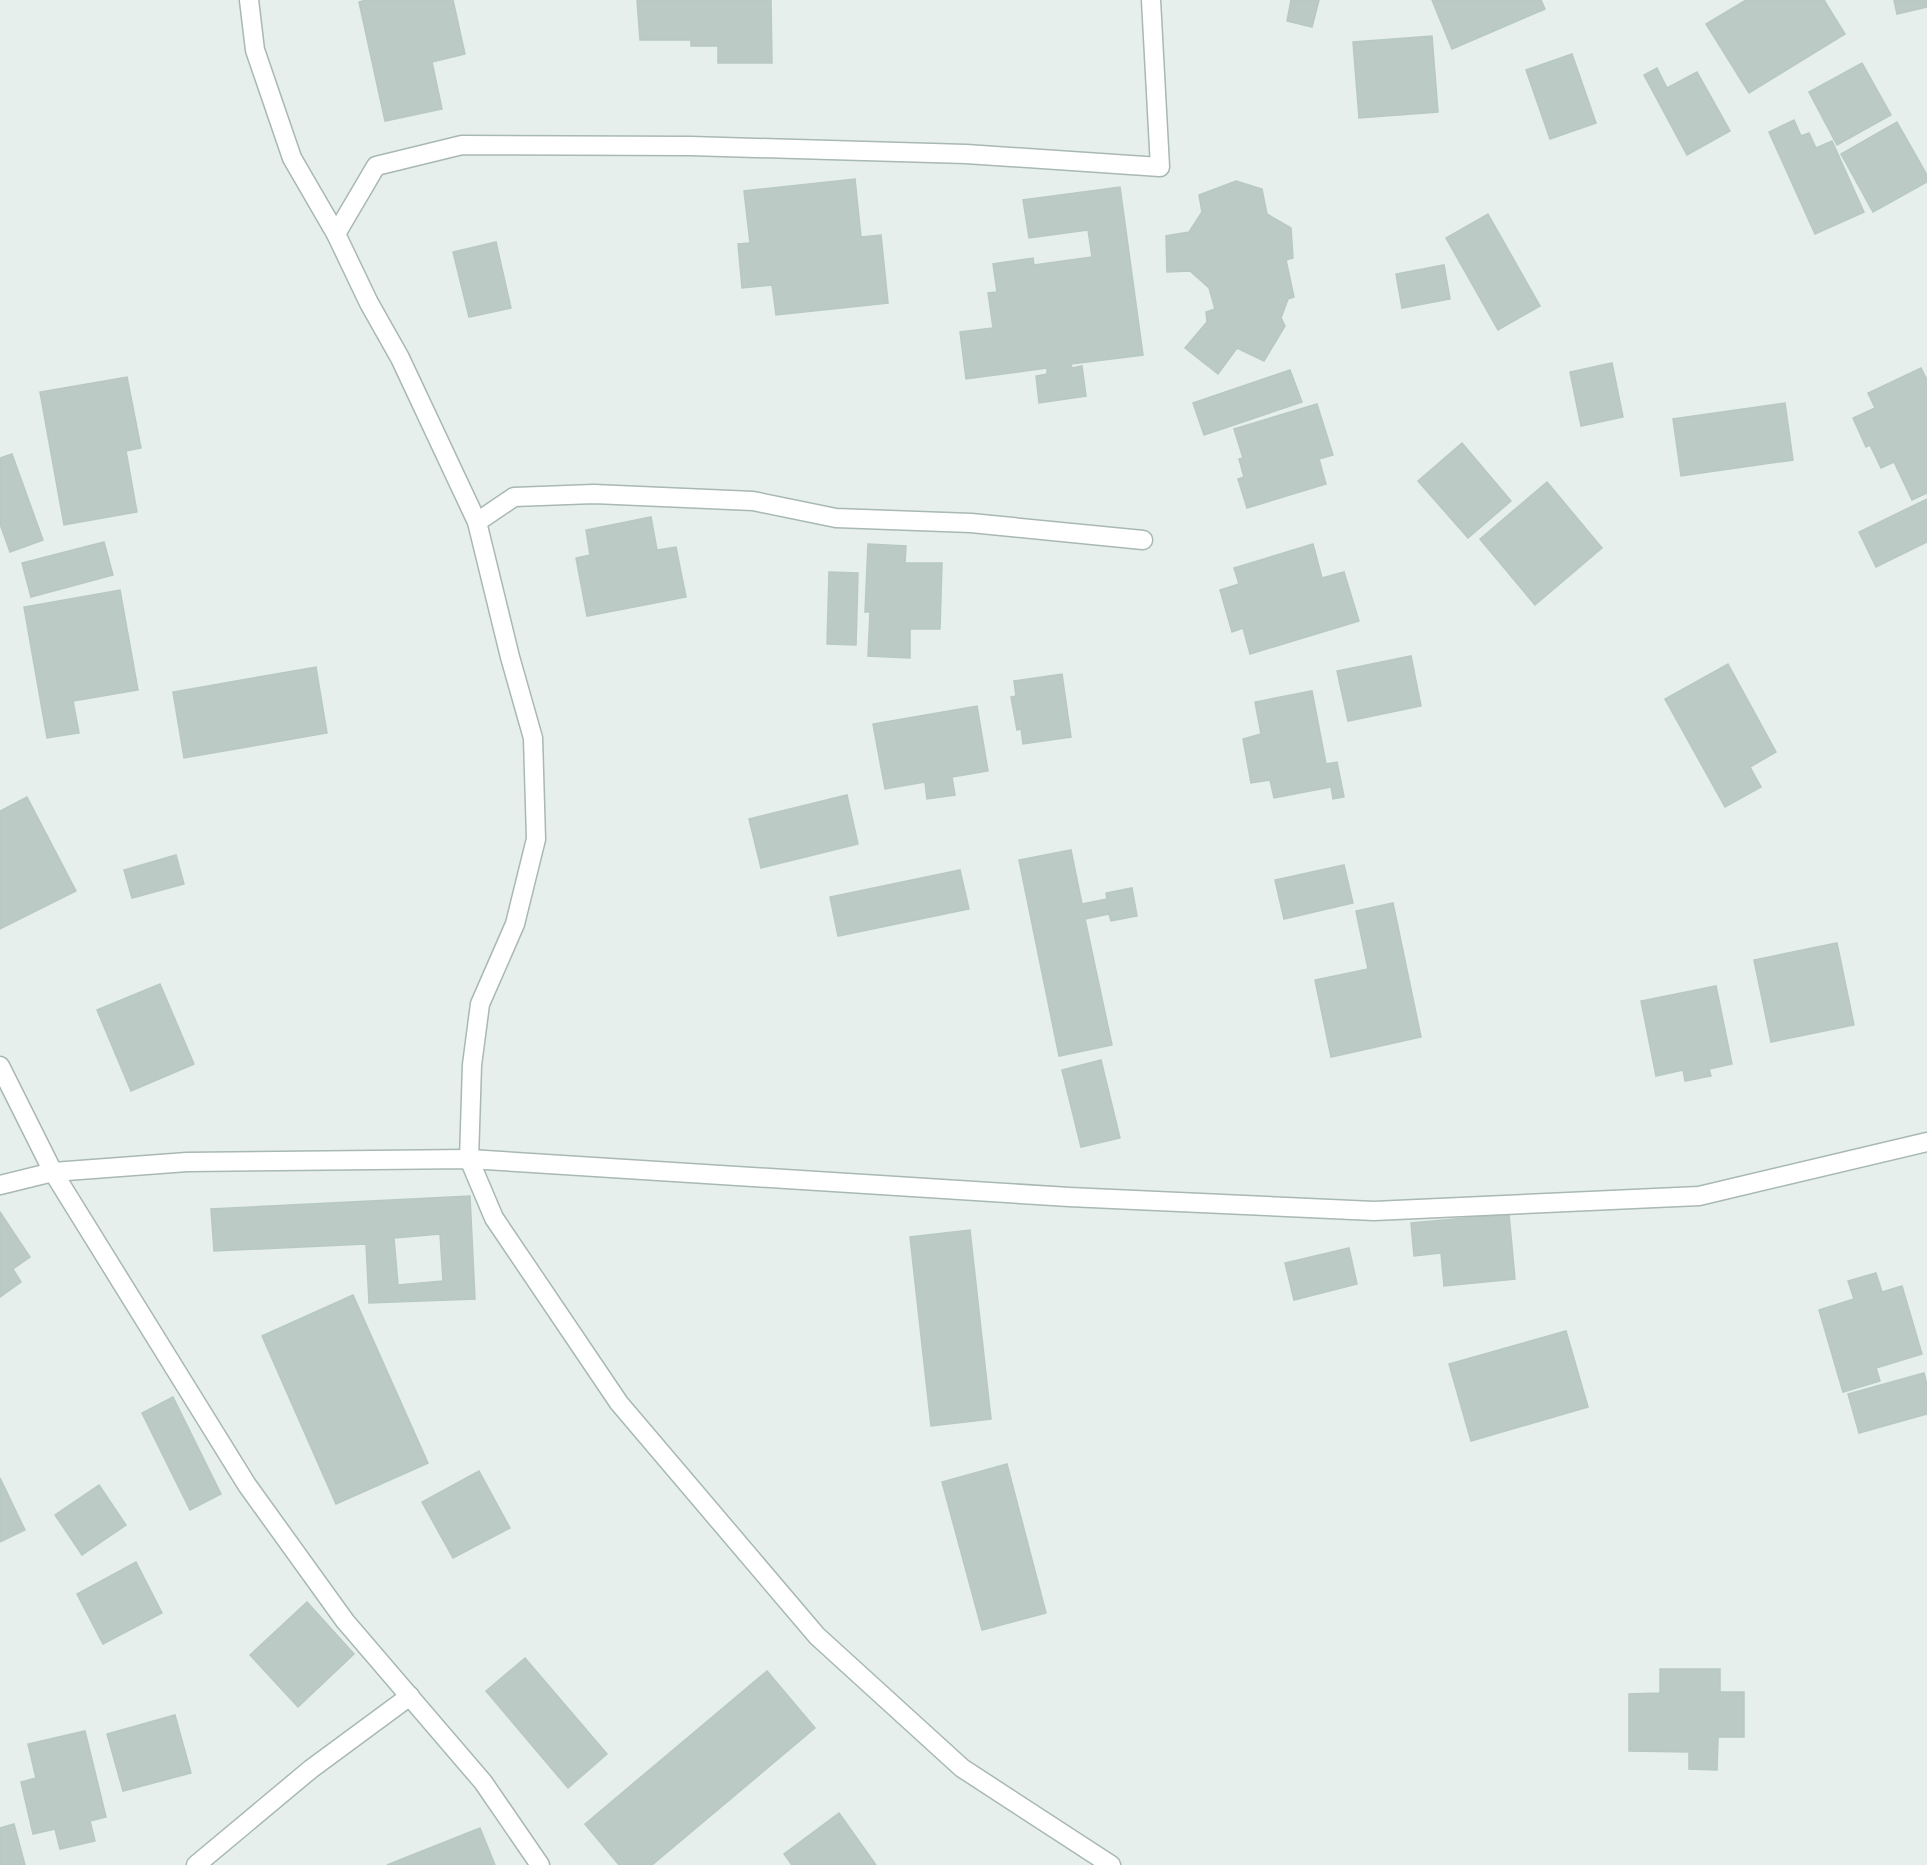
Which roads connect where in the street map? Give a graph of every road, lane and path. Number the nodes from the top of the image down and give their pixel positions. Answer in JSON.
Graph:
{"nodes":[{"id":1,"x":249,"y":0,"type":"edge"},
{"id":2,"x":1151,"y":0,"type":"edge"},
{"id":3,"x":336,"y":234,"type":"junction"},
{"id":4,"x":477,"y":522,"type":"junction"},
{"id":5,"x":1143,"y":540,"type":"dead end"},
{"id":6,"x":0,"y":1066,"type":"edge"},
{"id":7,"x":1927,"y":1143,"type":"edge"},
{"id":8,"x":469,"y":1159,"type":"junction"},
{"id":9,"x":53,"y":1172,"type":"junction"},
{"id":10,"x":0,"y":1185,"type":"edge"},
{"id":11,"x":410,"y":1696,"type":"junction"},
{"id":12,"x":195,"y":1865,"type":"edge"},
{"id":13,"x":540,"y":1865,"type":"edge"},
{"id":14,"x":1111,"y":1865,"type":"edge"}],
"edges":[{"from":1,"to":3,"type":"street"},
{"from":2,"to":3,"type":"street"},
{"from":3,"to":4,"type":"street"},
{"from":4,"to":5,"type":"street"},
{"from":4,"to":8,"type":"street"},
{"from":6,"to":9,"type":"street"},
{"from":7,"to":8,"type":"street"},
{"from":8,"to":9,"type":"street"},
{"from":8,"to":14,"type":"street"},
{"from":9,"to":10,"type":"street"},
{"from":9,"to":11,"type":"street"},
{"from":11,"to":12,"type":"street"},
{"from":11,"to":13,"type":"street"}]}
